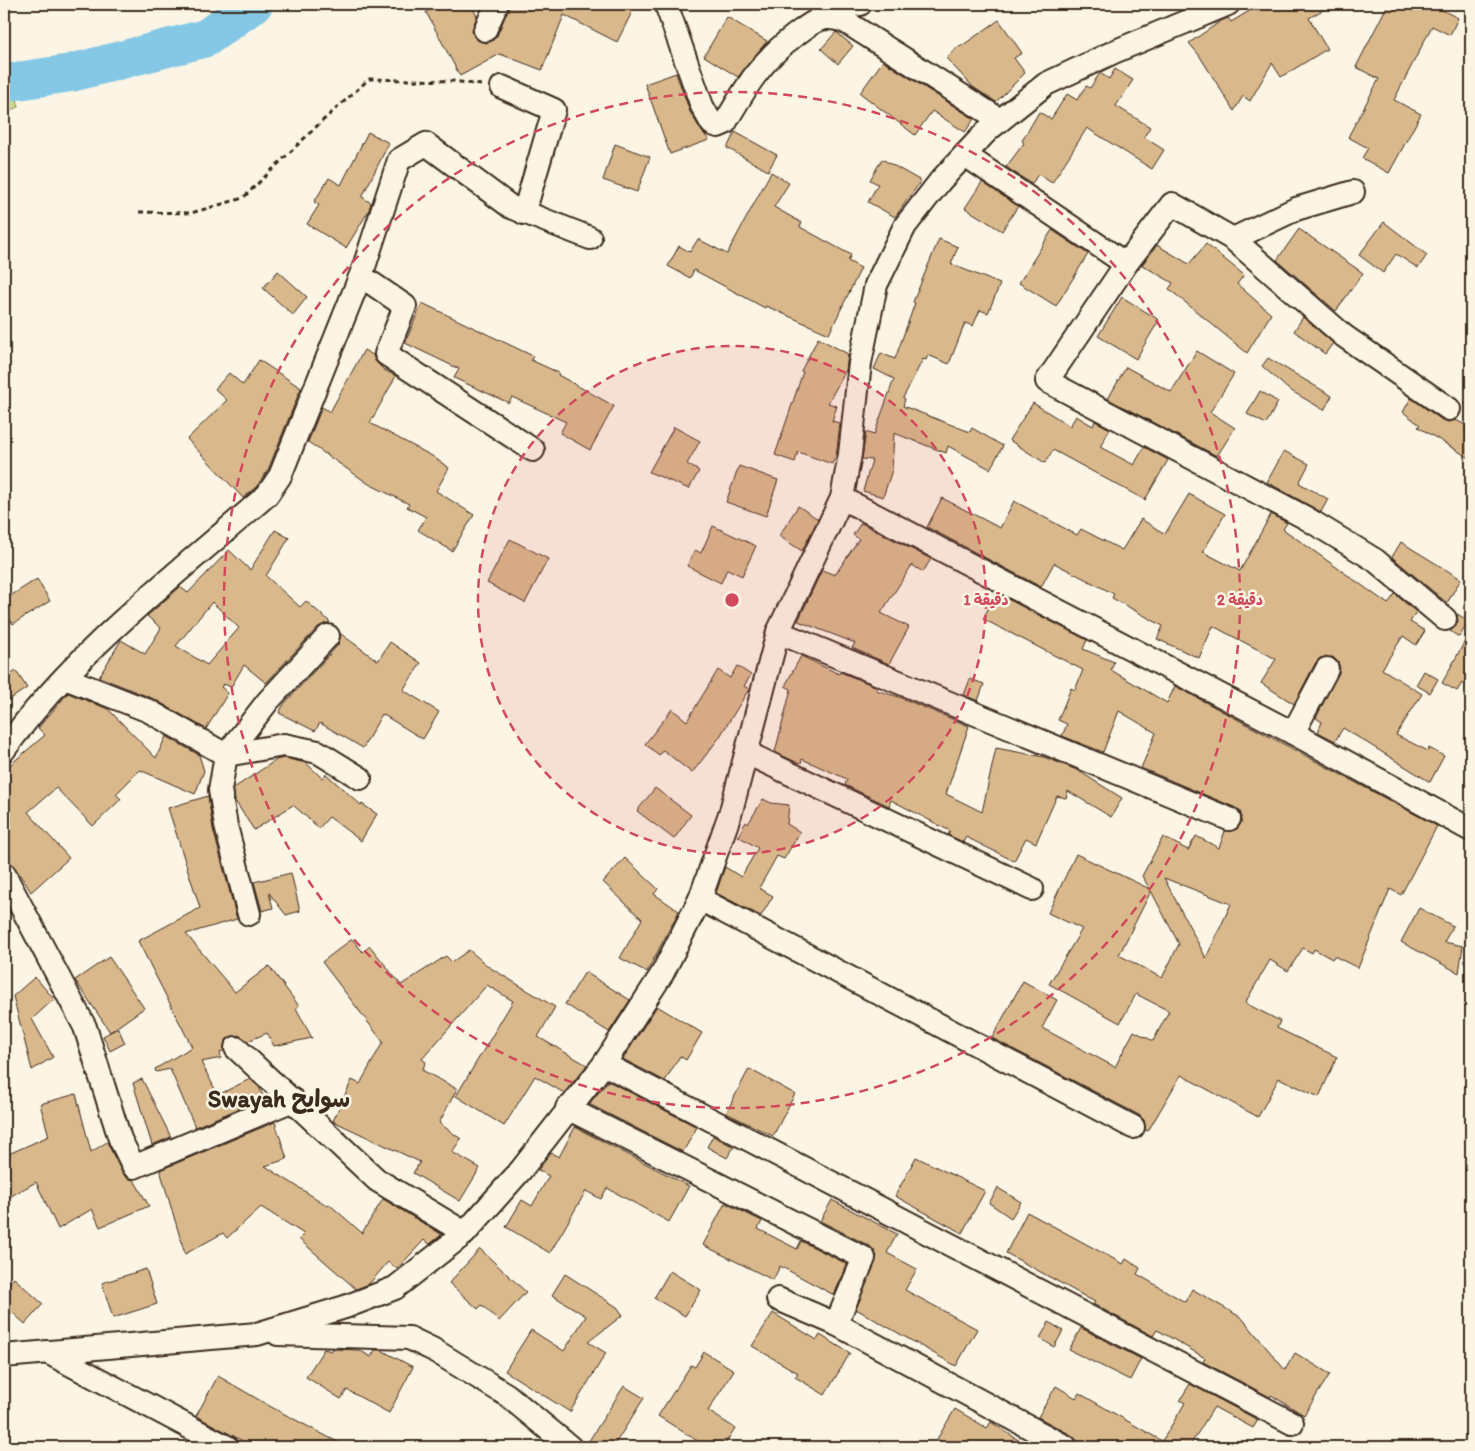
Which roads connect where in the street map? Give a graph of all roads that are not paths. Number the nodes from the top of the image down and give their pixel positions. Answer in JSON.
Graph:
{"nodes":[{"id":1,"x":497,"y":4,"type":"edge"},
{"id":2,"x":666,"y":4,"type":"edge"},
{"id":3,"x":860,"y":4,"type":"edge"},
{"id":4,"x":1228,"y":4,"type":"edge"},
{"id":5,"x":817,"y":19,"type":"junction"},
{"id":6,"x":485,"y":30,"type":"dead end"},
{"id":7,"x":502,"y":87,"type":"road end"},
{"id":8,"x":1000,"y":120,"type":"junction"},
{"id":9,"x":965,"y":154,"type":"junction"},
{"id":10,"x":1353,"y":192,"type":"dead end"},
{"id":11,"x":524,"y":212,"type":"junction"},
{"id":12,"x":590,"y":238,"type":"dead end"},
{"id":13,"x":1233,"y":239,"type":"junction"},
{"id":14,"x":1126,"y":264,"type":"junction"},
{"id":15,"x":361,"y":276,"type":"junction"},
{"id":16,"x":1449,"y":409,"type":"dead end"},
{"id":17,"x":533,"y":450,"type":"dead end"},
{"id":18,"x":842,"y":498,"type":"junction"},
{"id":19,"x":1445,"y":619,"type":"dead end"},
{"id":20,"x":778,"y":632,"type":"junction"},
{"id":21,"x":328,"y":636,"type":"dead end"},
{"id":22,"x":1328,"y":669,"type":"dead end"},
{"id":23,"x":65,"y":678,"type":"junction"},
{"id":24,"x":1293,"y":732,"type":"junction"},
{"id":25,"x":4,"y":750,"type":"edge"},
{"id":26,"x":747,"y":753,"type":"junction"},
{"id":27,"x":226,"y":755,"type":"junction"},
{"id":28,"x":360,"y":778,"type":"dead end"},
{"id":29,"x":1229,"y":819,"type":"dead end"},
{"id":30,"x":1471,"y":830,"type":"edge"},
{"id":31,"x":4,"y":874,"type":"edge"},
{"id":32,"x":1032,"y":889,"type":"dead end"},
{"id":33,"x":700,"y":899,"type":"junction"},
{"id":34,"x":249,"y":914,"type":"dead end"},
{"id":35,"x":236,"y":1048,"type":"dead end"},
{"id":36,"x":604,"y":1064,"type":"junction"},
{"id":37,"x":293,"y":1100,"type":"junction"},
{"id":38,"x":567,"y":1108,"type":"junction"},
{"id":39,"x":1133,"y":1127,"type":"dead end"},
{"id":40,"x":465,"y":1233,"type":"junction"},
{"id":41,"x":778,"y":1299,"type":"dead end"},
{"id":42,"x":836,"y":1324,"type":"junction"},
{"id":43,"x":257,"y":1334,"type":"junction"},
{"id":44,"x":47,"y":1352,"type":"junction"},
{"id":45,"x":4,"y":1356,"type":"edge"},
{"id":46,"x":1292,"y":1423,"type":"dead end"},
{"id":47,"x":227,"y":1447,"type":"edge"},
{"id":48,"x":570,"y":1447,"type":"edge"},
{"id":49,"x":1066,"y":1447,"type":"edge"}],
"edges":[{"from":1,"to":6,"type":"street"},
{"from":2,"to":5,"type":"street"},
{"from":3,"to":5,"type":"street"},
{"from":4,"to":8,"type":"street"},
{"from":5,"to":8,"type":"street"},
{"from":7,"to":11,"type":"street"},
{"from":8,"to":9,"type":"street"},
{"from":9,"to":14,"type":"street"},
{"from":9,"to":18,"type":"street"},
{"from":10,"to":13,"type":"street"},
{"from":11,"to":12,"type":"street"},
{"from":11,"to":15,"type":"street"},
{"from":13,"to":14,"type":"street"},
{"from":13,"to":16,"type":"street"},
{"from":14,"to":19,"type":"street"},
{"from":15,"to":17,"type":"street"},
{"from":15,"to":23,"type":"street"},
{"from":18,"to":20,"type":"street"},
{"from":18,"to":24,"type":"street"},
{"from":20,"to":26,"type":"street"},
{"from":20,"to":29,"type":"street"},
{"from":21,"to":27,"type":"street"},
{"from":22,"to":24,"type":"street"},
{"from":23,"to":25,"type":"street"},
{"from":23,"to":27,"type":"street"},
{"from":24,"to":30,"type":"street"},
{"from":26,"to":32,"type":"street"},
{"from":26,"to":33,"type":"street"},
{"from":27,"to":28,"type":"street"},
{"from":27,"to":34,"type":"street"},
{"from":31,"to":37,"type":"street"},
{"from":33,"to":36,"type":"street"},
{"from":33,"to":39,"type":"street"},
{"from":35,"to":37,"type":"street"},
{"from":36,"to":38,"type":"street"},
{"from":36,"to":46,"type":"street"},
{"from":37,"to":40,"type":"street"},
{"from":38,"to":40,"type":"street"},
{"from":38,"to":42,"type":"street"},
{"from":40,"to":43,"type":"street"},
{"from":41,"to":42,"type":"street"},
{"from":42,"to":49,"type":"street"},
{"from":43,"to":44,"type":"street"},
{"from":43,"to":48,"type":"street"},
{"from":44,"to":45,"type":"street"},
{"from":44,"to":47,"type":"street"}]}
